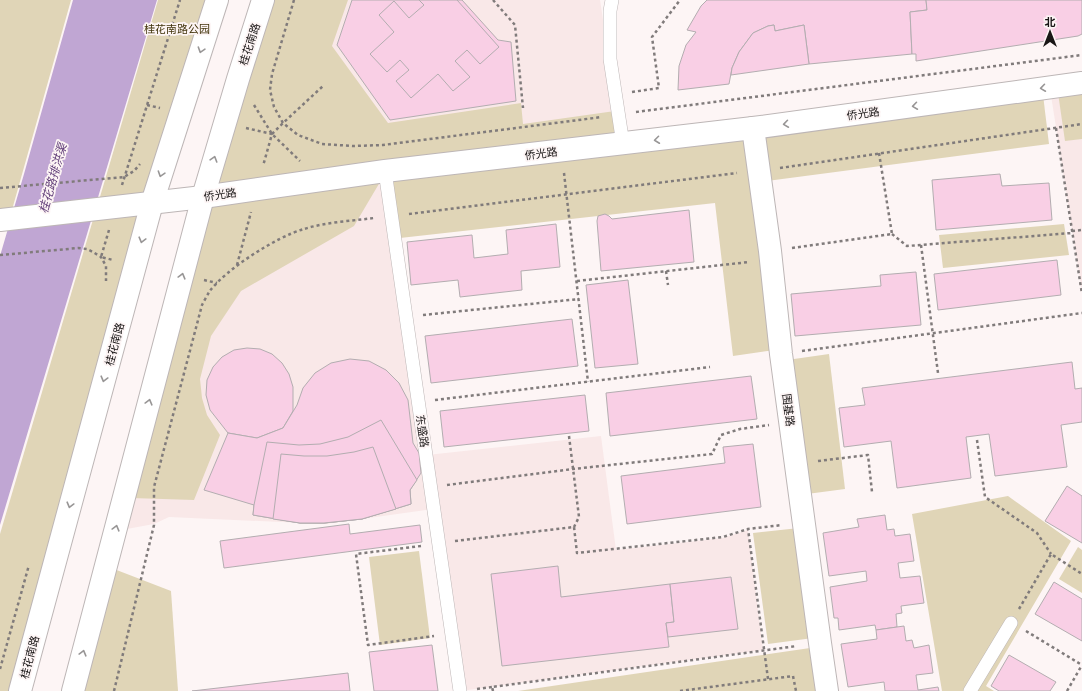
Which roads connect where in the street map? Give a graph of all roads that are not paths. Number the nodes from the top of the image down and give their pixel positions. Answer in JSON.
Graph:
{"nodes":[{"id":1,"x":217,"y":0,"type":"edge"},
{"id":2,"x":263,"y":0,"type":"edge"},
{"id":3,"x":612,"y":0,"type":"edge"},
{"id":4,"x":1082,"y":83,"type":"edge"},
{"id":5,"x":753,"y":128,"type":"junction"},
{"id":6,"x":623,"y":144,"type":"junction"},
{"id":7,"x":385,"y":171,"type":"junction"},
{"id":8,"x":203,"y":197,"type":"junction"},
{"id":9,"x":152,"y":202,"type":"junction"},
{"id":10,"x":0,"y":220,"type":"edge"},
{"id":11,"x":1011,"y":622,"type":"road end"},
{"id":12,"x":20,"y":691,"type":"edge"},
{"id":13,"x":73,"y":691,"type":"edge"},
{"id":14,"x":460,"y":691,"type":"edge"},
{"id":15,"x":827,"y":691,"type":"edge"},
{"id":16,"x":970,"y":691,"type":"edge"}],
"edges":[{"from":1,"to":9,"type":"street","name":"桂花南路","one_way":true},
{"from":8,"to":2,"type":"street","name":"桂花南路","one_way":true},
{"from":3,"to":6,"type":"lane"},
{"from":4,"to":5,"type":"street","name":"侨光路","one_way":true},
{"from":5,"to":6,"type":"street","name":"侨光路","one_way":true},
{"from":5,"to":15,"type":"street","name":"围基路"},
{"from":6,"to":7,"type":"street","name":"侨光路"},
{"from":7,"to":8,"type":"street","name":"侨光路"},
{"from":7,"to":14,"type":"lane","name":"东盛路"},
{"from":8,"to":9,"type":"street","name":"侨光路"},
{"from":13,"to":8,"type":"street","name":"桂花南路","one_way":true},
{"from":9,"to":10,"type":"street","name":"侨光路"},
{"from":9,"to":12,"type":"street","name":"桂花南路","one_way":true},
{"from":11,"to":16,"type":"lane"}]}
